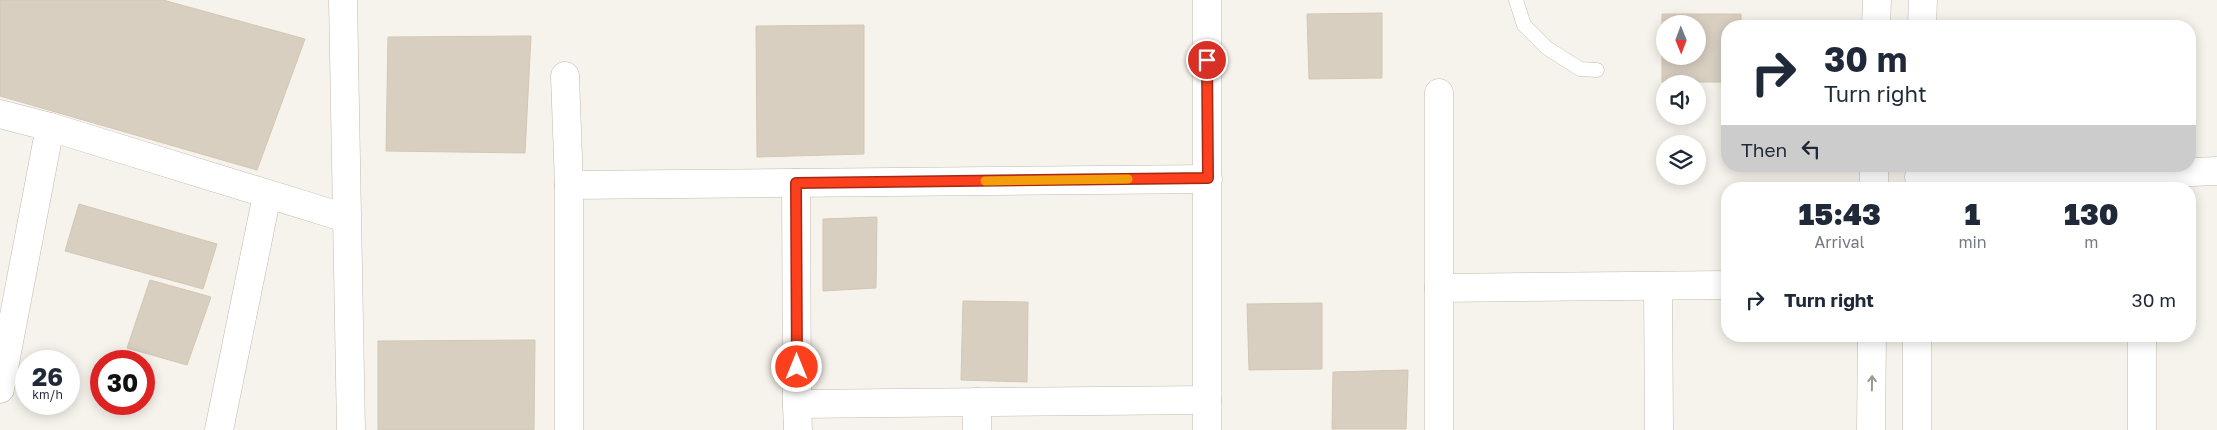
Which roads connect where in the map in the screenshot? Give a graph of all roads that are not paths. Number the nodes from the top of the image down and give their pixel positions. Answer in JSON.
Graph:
{"nodes":[{"id":1,"x":343,"y":0,"type":"edge"},
{"id":2,"x":1206,"y":0,"type":"edge"},
{"id":3,"x":1516,"y":0,"type":"edge"},
{"id":4,"x":1876,"y":0,"type":"edge"},
{"id":5,"x":1922,"y":0,"type":"edge"},
{"id":6,"x":1876,"y":20,"type":"edge"},
{"id":7,"x":1922,"y":20,"type":"edge"},
{"id":8,"x":1597,"y":70,"type":"dead end"},
{"id":9,"x":565,"y":76,"type":"dead end"},
{"id":10,"x":1439,"y":94,"type":"dead end"},
{"id":11,"x":0,"y":114,"type":"edge"},
{"id":12,"x":50,"y":127,"type":"junction"},
{"id":13,"x":2217,"y":170,"type":"edge"},
{"id":14,"x":1919,"y":177,"type":"edge"},
{"id":15,"x":1208,"y":178,"type":"junction"},
{"id":16,"x":2142,"y":181,"type":"edge"},
{"id":17,"x":796,"y":183,"type":"junction"},
{"id":18,"x":570,"y":185,"type":"junction"},
{"id":19,"x":268,"y":195,"type":"junction"},
{"id":20,"x":346,"y":218,"type":"junction"},
{"id":21,"x":1721,"y":285,"type":"edge"},
{"id":22,"x":1658,"y":286,"type":"junction"},
{"id":23,"x":1439,"y":288,"type":"junction"},
{"id":24,"x":1872,"y":342,"type":"edge"},
{"id":25,"x":1917,"y":342,"type":"edge"},
{"id":26,"x":2142,"y":342,"type":"edge"},
{"id":27,"x":0,"y":389,"type":"edge"},
{"id":28,"x":1207,"y":400,"type":"junction"},
{"id":29,"x":977,"y":402,"type":"junction"},
{"id":30,"x":797,"y":417,"type":"edge"},
{"id":31,"x":219,"y":430,"type":"edge"},
{"id":32,"x":351,"y":430,"type":"edge"},
{"id":33,"x":569,"y":430,"type":"edge"},
{"id":34,"x":978,"y":430,"type":"edge"},
{"id":35,"x":1207,"y":430,"type":"edge"},
{"id":36,"x":1439,"y":430,"type":"edge"},
{"id":37,"x":1659,"y":430,"type":"edge"},
{"id":38,"x":1871,"y":430,"type":"edge"},
{"id":39,"x":1917,"y":430,"type":"edge"},
{"id":40,"x":2142,"y":430,"type":"edge"}],
"edges":[{"from":1,"to":20,"type":"street"},
{"from":2,"to":15,"type":"street"},
{"from":3,"to":8,"type":"lane"},
{"from":4,"to":6,"type":"street"},
{"from":5,"to":7,"type":"street"},
{"from":9,"to":18,"type":"street"},
{"from":10,"to":23,"type":"street"},
{"from":11,"to":12,"type":"street"},
{"from":12,"to":19,"type":"street"},
{"from":12,"to":27,"type":"street"},
{"from":13,"to":16,"type":"street"},
{"from":14,"to":16,"type":"street"},
{"from":15,"to":17,"type":"street"},
{"from":15,"to":28,"type":"street"},
{"from":17,"to":18,"type":"street"},
{"from":17,"to":30,"type":"street"},
{"from":18,"to":33,"type":"street"},
{"from":19,"to":20,"type":"street"},
{"from":19,"to":31,"type":"street"},
{"from":20,"to":32,"type":"street"},
{"from":21,"to":22,"type":"street"},
{"from":22,"to":23,"type":"street"},
{"from":22,"to":37,"type":"street"},
{"from":23,"to":36,"type":"street"},
{"from":38,"to":24,"type":"street","one_way":true},
{"from":25,"to":39,"type":"street"},
{"from":26,"to":40,"type":"street"},
{"from":28,"to":29,"type":"street"},
{"from":28,"to":35,"type":"street"},
{"from":29,"to":30,"type":"street"},
{"from":29,"to":34,"type":"street"}]}
